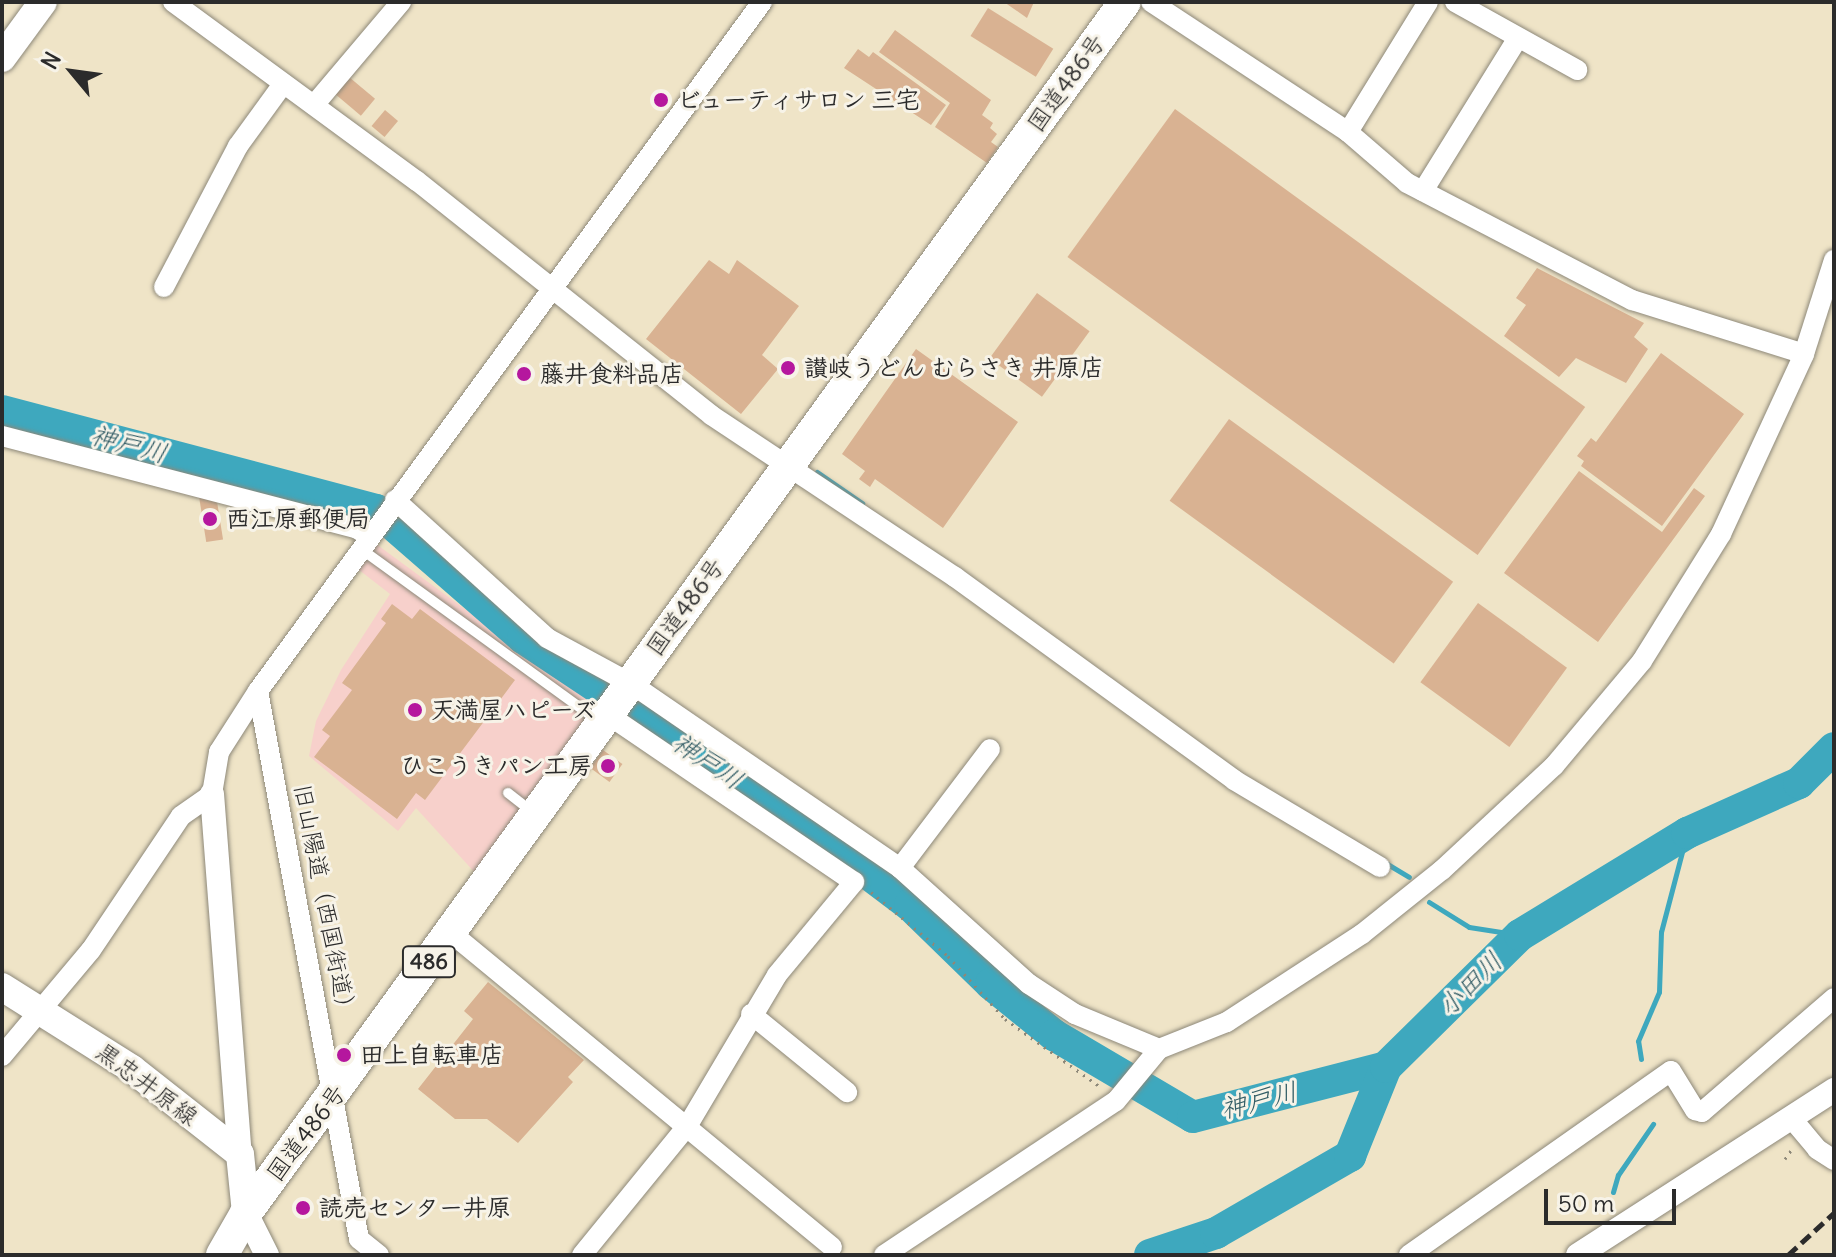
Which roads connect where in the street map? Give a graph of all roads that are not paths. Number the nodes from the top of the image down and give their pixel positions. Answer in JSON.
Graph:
{"nodes":[{"id":1,"x":43,"y":2,"type":"edge"},
{"id":2,"x":173,"y":2,"type":"edge"},
{"id":3,"x":401,"y":2,"type":"edge"},
{"id":4,"x":762,"y":2,"type":"edge"},
{"id":5,"x":1125,"y":2,"type":"edge"},
{"id":6,"x":1151,"y":2,"type":"edge"},
{"id":7,"x":1428,"y":2,"type":"edge"},
{"id":8,"x":1455,"y":2,"type":"edge"},
{"id":9,"x":1518,"y":38,"type":"junction"},
{"id":10,"x":2,"y":58,"type":"edge"},
{"id":11,"x":1577,"y":70,"type":"dead end"},
{"id":12,"x":283,"y":84,"type":"junction"},
{"id":13,"x":314,"y":105,"type":"junction"},
{"id":14,"x":1348,"y":132,"type":"junction"},
{"id":15,"x":1423,"y":191,"type":"junction"},
{"id":16,"x":1834,"y":260,"type":"edge"},
{"id":17,"x":552,"y":286,"type":"junction"},
{"id":18,"x":164,"y":287,"type":"dead end"},
{"id":19,"x":1804,"y":354,"type":"junction"},
{"id":20,"x":2,"y":436,"type":"edge"},
{"id":21,"x":787,"y":464,"type":"junction"},
{"id":22,"x":393,"y":503,"type":"junction"},
{"id":23,"x":368,"y":538,"type":"junction"},
{"id":24,"x":258,"y":691,"type":"junction"},
{"id":25,"x":614,"y":704,"type":"junction"},
{"id":26,"x":990,"y":749,"type":"dead end"},
{"id":27,"x":508,"y":793,"type":"dead end"},
{"id":28,"x":212,"y":794,"type":"junction"},
{"id":29,"x":535,"y":814,"type":"junction"},
{"id":30,"x":1380,"y":867,"type":"dead end"},
{"id":31,"x":900,"y":868,"type":"junction"},
{"id":32,"x":450,"y":932,"type":"junction"},
{"id":33,"x":2,"y":987,"type":"edge"},
{"id":34,"x":1834,"y":998,"type":"edge"},
{"id":35,"x":42,"y":1011,"type":"junction"},
{"id":36,"x":751,"y":1014,"type":"junction"},
{"id":37,"x":1155,"y":1054,"type":"junction"},
{"id":38,"x":2,"y":1056,"type":"edge"},
{"id":39,"x":1834,"y":1090,"type":"edge"},
{"id":40,"x":847,"y":1092,"type":"dead end"},
{"id":41,"x":335,"y":1094,"type":"junction"},
{"id":42,"x":1793,"y":1120,"type":"junction"},
{"id":43,"x":688,"y":1125,"type":"junction"},
{"id":44,"x":240,"y":1154,"type":"junction"},
{"id":45,"x":1834,"y":1160,"type":"edge"},
{"id":46,"x":246,"y":1213,"type":"junction"},
{"id":47,"x":832,"y":1247,"type":"dead end"},
{"id":48,"x":1585,"y":1253,"type":"edge"},
{"id":49,"x":202,"y":1255,"type":"edge"},
{"id":50,"x":222,"y":1255,"type":"edge"},
{"id":51,"x":267,"y":1255,"type":"edge"},
{"id":52,"x":379,"y":1255,"type":"edge"},
{"id":53,"x":582,"y":1255,"type":"edge"},
{"id":54,"x":884,"y":1255,"type":"edge"},
{"id":55,"x":1409,"y":1255,"type":"edge"}],
"edges":[{"from":1,"to":10,"type":"main road"},
{"from":2,"to":12,"type":"street"},
{"from":3,"to":13,"type":"street"},
{"from":4,"to":17,"type":"street"},
{"from":5,"to":21,"type":"highway","name":"国道486号","number":"486"},
{"from":6,"to":14,"type":"street"},
{"from":7,"to":14,"type":"street"},
{"from":8,"to":9,"type":"street"},
{"from":9,"to":11,"type":"street"},
{"from":9,"to":15,"type":"street"},
{"from":12,"to":13,"type":"street"},
{"from":12,"to":18,"type":"street"},
{"from":13,"to":17,"type":"street"},
{"from":14,"to":15,"type":"street"},
{"from":15,"to":19,"type":"street"},
{"from":16,"to":19,"type":"street"},
{"from":17,"to":21,"type":"street"},
{"from":17,"to":22,"type":"street"},
{"from":19,"to":37,"type":"street"},
{"from":20,"to":23,"type":"street"},
{"from":21,"to":25,"type":"highway","name":"国道486号","number":"486"},
{"from":21,"to":30,"type":"street"},
{"from":22,"to":23,"type":"street"},
{"from":22,"to":25,"type":"street"},
{"from":23,"to":24,"type":"street"},
{"from":23,"to":25,"type":"lane"},
{"from":24,"to":28,"type":"street"},
{"from":24,"to":41,"type":"street","name":"旧山陽道（西国街道）"},
{"from":25,"to":29,"type":"highway","name":"国道486号","number":"486"},
{"from":25,"to":31,"type":"street"},
{"from":25,"to":36,"type":"street"},
{"from":26,"to":31,"type":"street"},
{"from":27,"to":29,"type":"lane"},
{"from":28,"to":35,"type":"street"},
{"from":28,"to":44,"type":"street"},
{"from":29,"to":32,"type":"highway","name":"国道486号","number":"486"},
{"from":31,"to":37,"type":"street"},
{"from":32,"to":41,"type":"highway","name":"国道486号","number":"486"},
{"from":32,"to":43,"type":"street"},
{"from":33,"to":35,"type":"main road","name":"黒忠井原線"},
{"from":34,"to":55,"type":"street"},
{"from":35,"to":38,"type":"street"},
{"from":35,"to":44,"type":"main road","name":"黒忠井原線"},
{"from":36,"to":40,"type":"street"},
{"from":36,"to":43,"type":"street"},
{"from":37,"to":54,"type":"street"},
{"from":39,"to":42,"type":"street"},
{"from":41,"to":46,"type":"highway","name":"国道486号","number":"486"},
{"from":41,"to":52,"type":"street","name":"旧山陽道（西国街道）"},
{"from":42,"to":45,"type":"street"},
{"from":42,"to":48,"type":"street"},
{"from":43,"to":47,"type":"street"},
{"from":43,"to":53,"type":"street"},
{"from":44,"to":46,"type":"main road"},
{"from":46,"to":49,"type":"highway","name":"国道486号","number":"486"},
{"from":46,"to":50,"type":"highway","name":"国道486号","number":"486"},
{"from":46,"to":51,"type":"street"}]}
